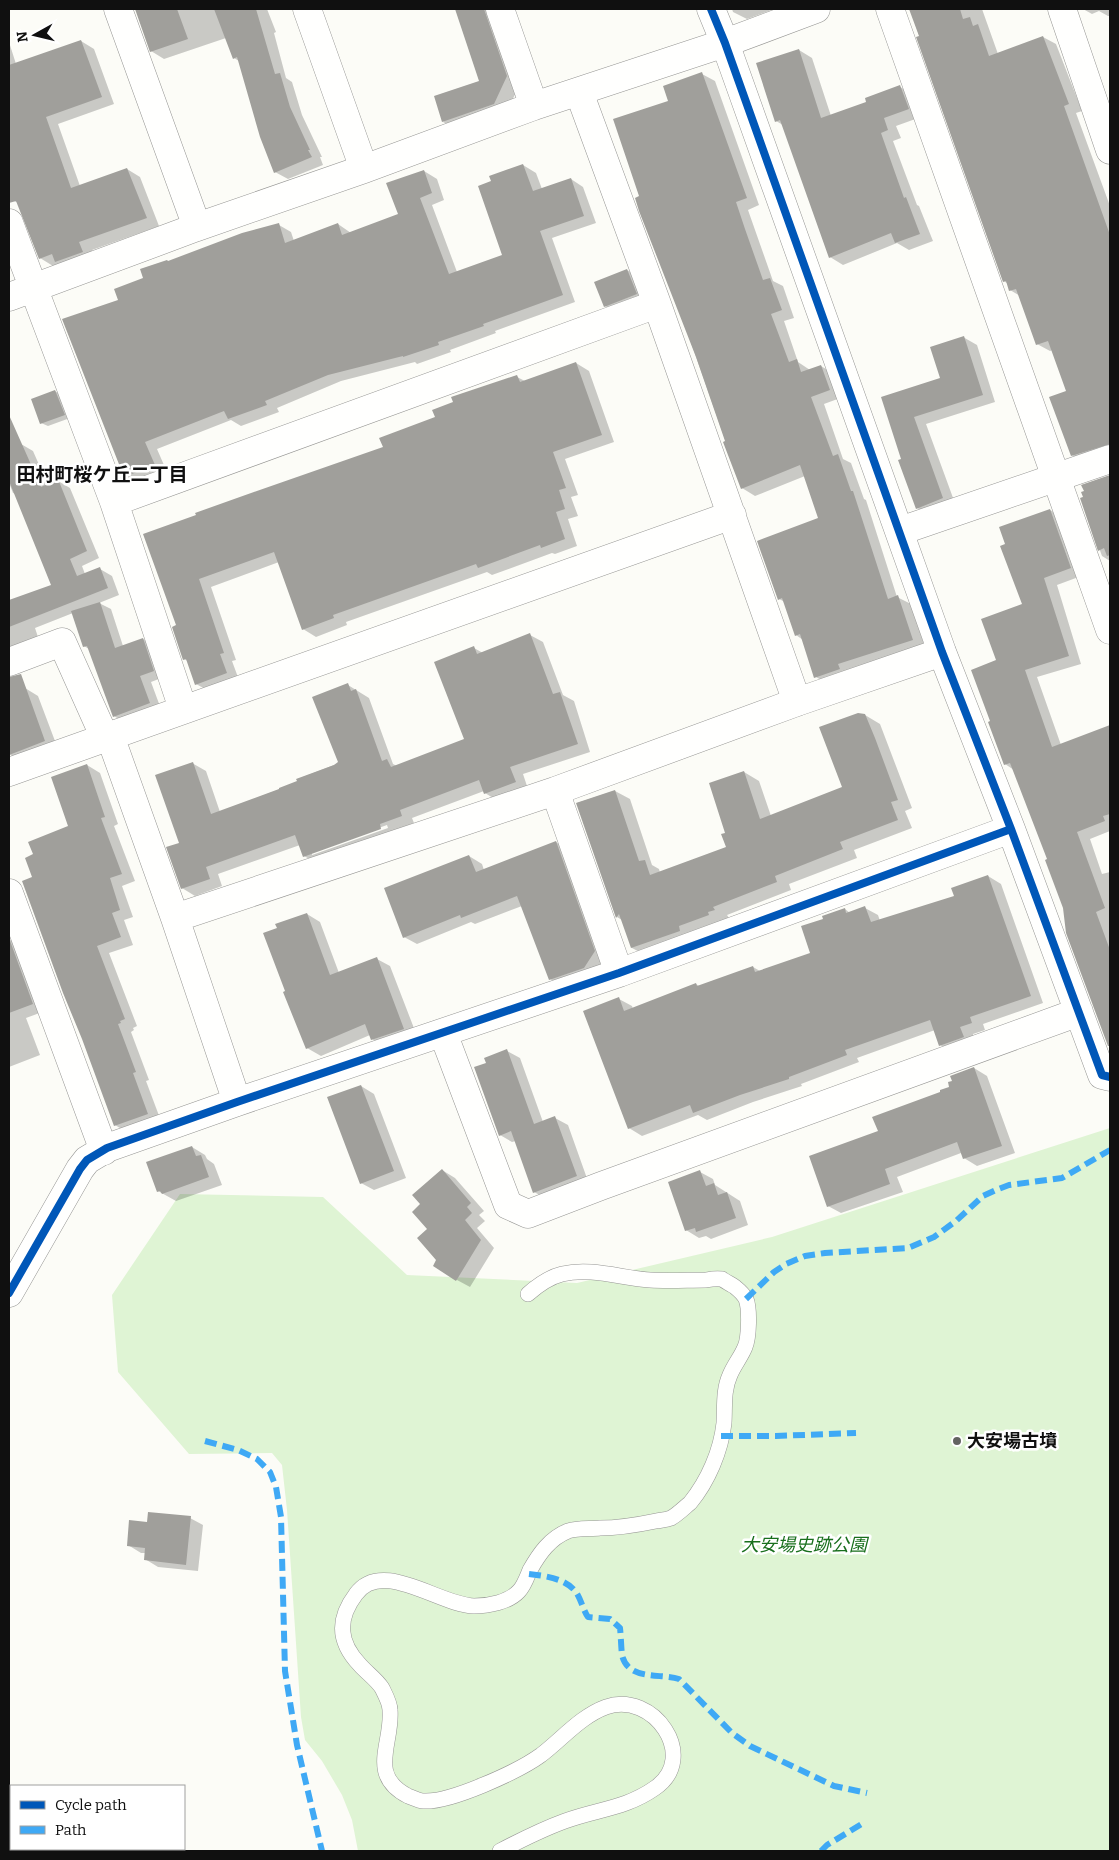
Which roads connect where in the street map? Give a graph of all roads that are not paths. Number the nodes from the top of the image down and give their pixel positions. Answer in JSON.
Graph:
{"nodes":[{"id":1,"x":118,"y":9,"type":"edge"},
{"id":2,"x":307,"y":9,"type":"edge"},
{"id":3,"x":500,"y":9,"type":"edge"},
{"id":4,"x":711,"y":9,"type":"edge"},
{"id":5,"x":816,"y":9,"type":"edge"},
{"id":6,"x":890,"y":9,"type":"edge"},
{"id":7,"x":1062,"y":9,"type":"edge"},
{"id":8,"x":725,"y":43,"type":"junction"},
{"id":9,"x":579,"y":92,"type":"junction"},
{"id":10,"x":534,"y":106,"type":"junction"},
{"id":11,"x":1110,"y":150,"type":"edge"},
{"id":12,"x":364,"y":169,"type":"junction"},
{"id":13,"x":9,"y":223,"type":"edge"},
{"id":14,"x":197,"y":227,"type":"junction"},
{"id":15,"x":21,"y":293,"type":"edge"},
{"id":16,"x":657,"y":304,"type":"junction"},
{"id":17,"x":1110,"y":459,"type":"edge"},
{"id":18,"x":1056,"y":478,"type":"junction"},
{"id":19,"x":114,"y":502,"type":"junction"},
{"id":20,"x":732,"y":515,"type":"junction"},
{"id":21,"x":900,"y":532,"type":"junction"},
{"id":22,"x":1110,"y":630,"type":"edge"},
{"id":23,"x":942,"y":652,"type":"junction"},
{"id":24,"x":9,"y":662,"type":"edge"},
{"id":25,"x":797,"y":702,"type":"junction"},
{"id":26,"x":184,"y":709,"type":"junction"},
{"id":27,"x":107,"y":737,"type":"junction"},
{"id":28,"x":9,"y":772,"type":"edge"},
{"id":29,"x":555,"y":791,"type":"junction"},
{"id":30,"x":1011,"y":829,"type":"junction"},
{"id":31,"x":9,"y":893,"type":"edge"},
{"id":32,"x":175,"y":918,"type":"junction"},
{"id":33,"x":619,"y":973,"type":"junction"},
{"id":34,"x":1079,"y":1012,"type":"junction"},
{"id":35,"x":443,"y":1033,"type":"junction"},
{"id":36,"x":1110,"y":1077,"type":"edge"},
{"id":37,"x":237,"y":1102,"type":"junction"},
{"id":38,"x":104,"y":1151,"type":"junction"},
{"id":39,"x":9,"y":1293,"type":"edge"},
{"id":40,"x":528,"y":1294,"type":"dead end"},
{"id":41,"x":500,"y":1851,"type":"edge"}],
"edges":[{"from":1,"to":14,"type":"street"},
{"from":2,"to":12,"type":"street"},
{"from":3,"to":10,"type":"street"},
{"from":4,"to":8,"type":"street"},
{"from":5,"to":8,"type":"street"},
{"from":6,"to":18,"type":"street"},
{"from":7,"to":11,"type":"street"},
{"from":8,"to":9,"type":"street"},
{"from":8,"to":21,"type":"street"},
{"from":9,"to":10,"type":"street"},
{"from":9,"to":16,"type":"street"},
{"from":10,"to":12,"type":"street"},
{"from":12,"to":14,"type":"street"},
{"from":13,"to":15,"type":"street"},
{"from":14,"to":15,"type":"street"},
{"from":15,"to":19,"type":"street"},
{"from":16,"to":19,"type":"street"},
{"from":16,"to":20,"type":"street"},
{"from":17,"to":18,"type":"street"},
{"from":18,"to":21,"type":"street"},
{"from":18,"to":22,"type":"street"},
{"from":19,"to":26,"type":"street"},
{"from":20,"to":25,"type":"street"},
{"from":20,"to":26,"type":"street"},
{"from":21,"to":23,"type":"street"},
{"from":23,"to":25,"type":"street"},
{"from":23,"to":30,"type":"street"},
{"from":24,"to":27,"type":"street"},
{"from":25,"to":29,"type":"street"},
{"from":26,"to":27,"type":"street"},
{"from":27,"to":28,"type":"street"},
{"from":27,"to":32,"type":"street"},
{"from":29,"to":32,"type":"street"},
{"from":29,"to":33,"type":"street"},
{"from":30,"to":33,"type":"street"},
{"from":30,"to":34,"type":"street"},
{"from":31,"to":38,"type":"street"},
{"from":32,"to":37,"type":"street"},
{"from":33,"to":35,"type":"street"},
{"from":34,"to":35,"type":"street"},
{"from":34,"to":36,"type":"street"},
{"from":35,"to":37,"type":"street"},
{"from":37,"to":38,"type":"street"},
{"from":38,"to":39,"type":"street"},
{"from":40,"to":41,"type":"lane"}]}
